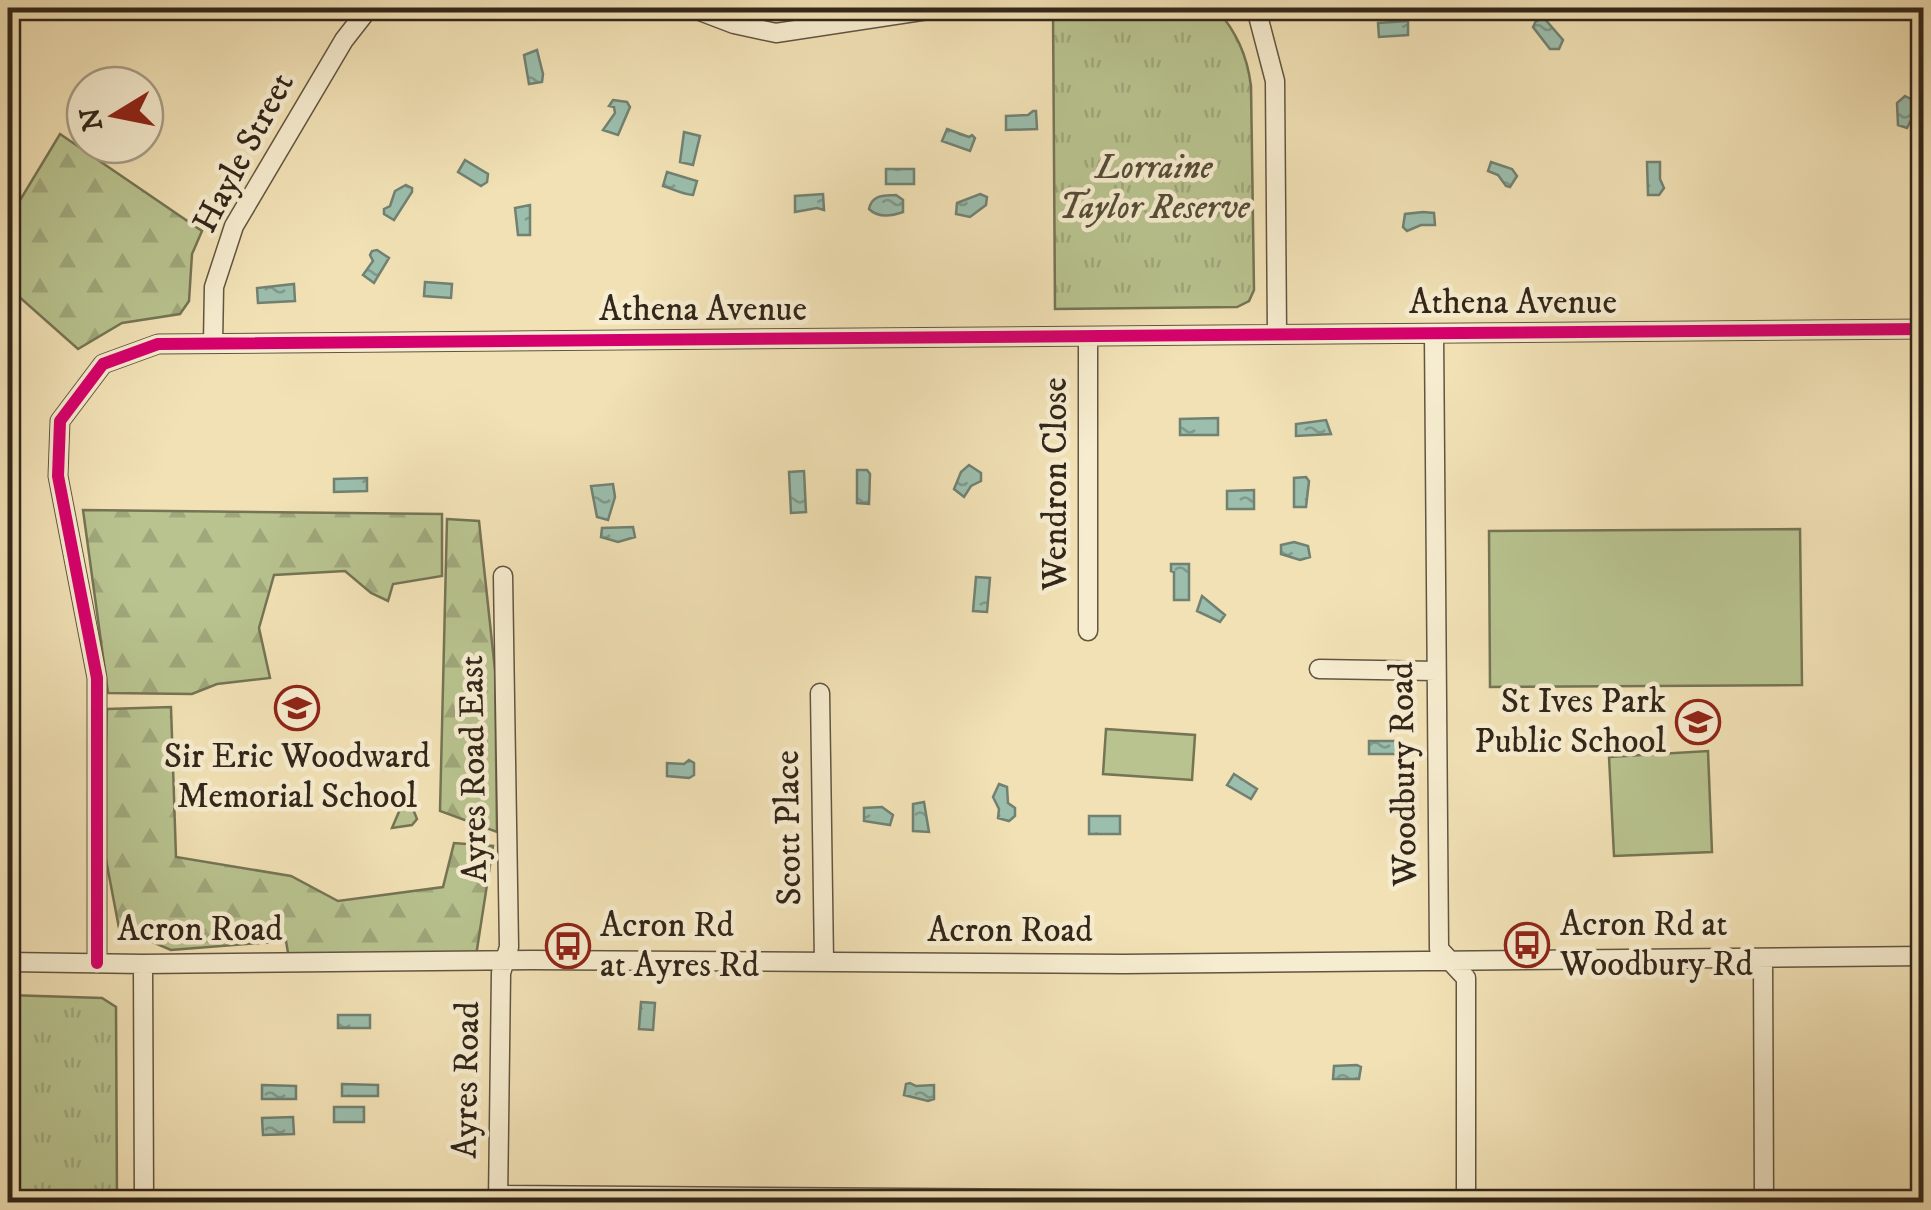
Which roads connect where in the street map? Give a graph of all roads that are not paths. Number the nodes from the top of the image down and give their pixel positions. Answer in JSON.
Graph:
{"nodes":[{"id":1,"x":369,"y":8,"type":"edge"},
{"id":2,"x":692,"y":8,"type":"edge"},
{"id":3,"x":942,"y":8,"type":"edge"},
{"id":4,"x":1252,"y":8,"type":"edge"},
{"id":5,"x":1924,"y":329,"type":"edge"},
{"id":6,"x":1277,"y":334,"type":"junction"},
{"id":7,"x":1434,"y":334,"type":"junction"},
{"id":8,"x":1088,"y":338,"type":"junction"},
{"id":9,"x":213,"y":343,"type":"junction"},
{"id":10,"x":504,"y":576,"type":"dead end"},
{"id":11,"x":1088,"y":631,"type":"dead end"},
{"id":12,"x":1318,"y":669,"type":"dead end"},
{"id":13,"x":1436,"y":671,"type":"junction"},
{"id":14,"x":820,"y":693,"type":"dead end"},
{"id":15,"x":1924,"y":956,"type":"edge"},
{"id":16,"x":1763,"y":959,"type":"junction"},
{"id":17,"x":505,"y":960,"type":"junction"},
{"id":18,"x":8,"y":962,"type":"edge"},
{"id":19,"x":824,"y":962,"type":"junction"},
{"id":20,"x":97,"y":963,"type":"junction"},
{"id":21,"x":1451,"y":963,"type":"junction"},
{"id":22,"x":143,"y":964,"type":"junction"},
{"id":23,"x":498,"y":1199,"type":"edge"},
{"id":24,"x":1146,"y":1200,"type":"edge"},
{"id":25,"x":826,"y":1201,"type":"edge"},
{"id":26,"x":144,"y":1202,"type":"edge"},
{"id":27,"x":1466,"y":1202,"type":"edge"},
{"id":28,"x":1764,"y":1202,"type":"edge"}],
"edges":[{"from":1,"to":9,"type":"street","name":"Hayle Street"},
{"from":2,"to":3,"type":"street"},
{"from":4,"to":6,"type":"street"},
{"from":5,"to":7,"type":"street","name":"Athena Avenue"},
{"from":6,"to":7,"type":"street","name":"Athena Avenue"},
{"from":6,"to":8,"type":"street","name":"Athena Avenue"},
{"from":7,"to":13,"type":"street","name":"Woodbury Road"},
{"from":8,"to":9,"type":"street","name":"Athena Avenue"},
{"from":8,"to":11,"type":"street","name":"Wendron Close"},
{"from":9,"to":20,"type":"street","name":"Athena Avenue"},
{"from":10,"to":17,"type":"street","name":"Ayres Road East"},
{"from":12,"to":13,"type":"street"},
{"from":13,"to":21,"type":"street","name":"Woodbury Road"},
{"from":14,"to":19,"type":"street","name":"Scott Place"},
{"from":15,"to":16,"type":"street","name":"Acron Road"},
{"from":16,"to":21,"type":"street","name":"Acron Road"},
{"from":16,"to":28,"type":"street"},
{"from":17,"to":19,"type":"street","name":"Acron Road"},
{"from":17,"to":22,"type":"street","name":"Acron Road"},
{"from":17,"to":23,"type":"street","name":"Ayres Road"},
{"from":18,"to":20,"type":"street","name":"Acron Road"},
{"from":19,"to":21,"type":"street","name":"Acron Road"},
{"from":20,"to":22,"type":"street","name":"Acron Road"},
{"from":21,"to":27,"type":"street","name":"Woodbury Road"},
{"from":22,"to":26,"type":"street"},
{"from":23,"to":25,"type":"street"},
{"from":24,"to":25,"type":"street"},
{"from":24,"to":27,"type":"street"}]}
